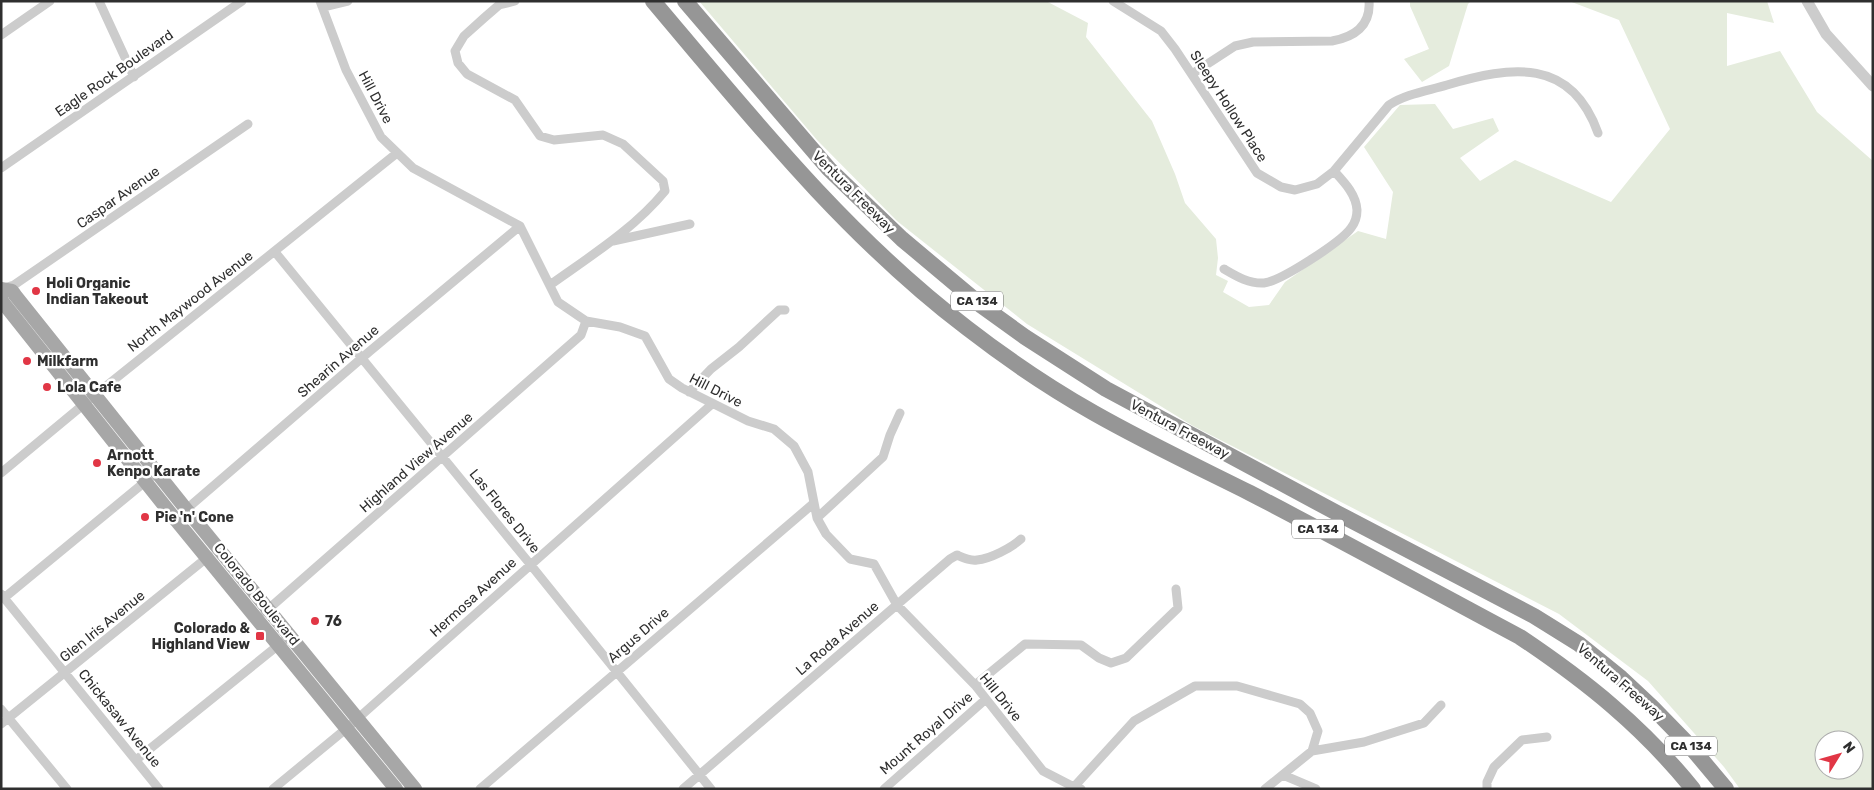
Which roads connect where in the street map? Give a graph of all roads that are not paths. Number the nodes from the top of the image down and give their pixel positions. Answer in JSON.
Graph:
{"nodes":[{"id":1,"x":50,"y":1,"type":"edge"},
{"id":2,"x":99,"y":1,"type":"edge"},
{"id":3,"x":242,"y":1,"type":"edge"},
{"id":4,"x":348,"y":1,"type":"edge"},
{"id":5,"x":514,"y":1,"type":"edge"},
{"id":6,"x":653,"y":1,"type":"edge"},
{"id":7,"x":675,"y":1,"type":"edge"},
{"id":8,"x":685,"y":1,"type":"edge"},
{"id":9,"x":1113,"y":1,"type":"edge"},
{"id":10,"x":1369,"y":1,"type":"edge"},
{"id":11,"x":1807,"y":1,"type":"edge"},
{"id":12,"x":499,"y":3,"type":"edge"},
{"id":13,"x":322,"y":4,"type":"edge"},
{"id":14,"x":1,"y":35,"type":"edge"},
{"id":15,"x":1192,"y":74,"type":"junction"},
{"id":16,"x":134,"y":77,"type":"junction"},
{"id":17,"x":1873,"y":86,"type":"edge"},
{"id":18,"x":248,"y":124,"type":"dead end"},
{"id":19,"x":1598,"y":133,"type":"dead end"},
{"id":20,"x":397,"y":152,"type":"junction"},
{"id":21,"x":1,"y":168,"type":"edge"},
{"id":22,"x":1334,"y":170,"type":"junction"},
{"id":23,"x":690,"y":224,"type":"dead end"},
{"id":24,"x":520,"y":226,"type":"junction"},
{"id":25,"x":610,"y":241,"type":"junction"},
{"id":26,"x":275,"y":252,"type":"junction"},
{"id":27,"x":1224,"y":269,"type":"dead end"},
{"id":28,"x":550,"y":285,"type":"junction"},
{"id":29,"x":1,"y":289,"type":"edge"},
{"id":30,"x":924,"y":293,"type":"junction"},
{"id":31,"x":1,"y":300,"type":"edge"},
{"id":32,"x":785,"y":310,"type":"dead end"},
{"id":33,"x":586,"y":321,"type":"junction"},
{"id":34,"x":362,"y":358,"type":"junction"},
{"id":35,"x":689,"y":392,"type":"junction"},
{"id":36,"x":95,"y":394,"type":"junction"},
{"id":37,"x":84,"y":404,"type":"junction"},
{"id":38,"x":712,"y":404,"type":"junction"},
{"id":39,"x":900,"y":413,"type":"dead end"},
{"id":40,"x":443,"y":457,"type":"junction"},
{"id":41,"x":157,"y":472,"type":"junction"},
{"id":42,"x":1,"y":473,"type":"edge"},
{"id":43,"x":145,"y":482,"type":"junction"},
{"id":44,"x":814,"y":503,"type":"junction"},
{"id":45,"x":186,"y":509,"type":"junction"},
{"id":46,"x":1337,"y":513,"type":"junction"},
{"id":47,"x":817,"y":518,"type":"junction"},
{"id":48,"x":175,"y":519,"type":"junction"},
{"id":49,"x":1020,"y":539,"type":"dead end"},
{"id":50,"x":219,"y":548,"type":"junction"},
{"id":51,"x":208,"y":557,"type":"junction"},
{"id":52,"x":530,"y":564,"type":"junction"},
{"id":53,"x":1176,"y":589,"type":"dead end"},
{"id":54,"x":3,"y":596,"type":"edge"},
{"id":55,"x":897,"y":604,"type":"junction"},
{"id":56,"x":269,"y":609,"type":"junction"},
{"id":57,"x":257,"y":618,"type":"junction"},
{"id":58,"x":291,"y":635,"type":"junction"},
{"id":59,"x":278,"y":645,"type":"junction"},
{"id":60,"x":617,"y":672,"type":"junction"},
{"id":61,"x":66,"y":673,"type":"junction"},
{"id":62,"x":975,"y":685,"type":"junction"},
{"id":63,"x":986,"y":699,"type":"junction"},
{"id":64,"x":1441,"y":705,"type":"dead end"},
{"id":65,"x":1652,"y":707,"type":"junction"},
{"id":66,"x":1,"y":709,"type":"edge"},
{"id":67,"x":9,"y":718,"type":"junction"},
{"id":68,"x":358,"y":718,"type":"junction"},
{"id":69,"x":1,"y":724,"type":"edge"},
{"id":70,"x":347,"y":728,"type":"junction"},
{"id":71,"x":1547,"y":737,"type":"dead end"},
{"id":72,"x":1312,"y":751,"type":"junction"},
{"id":73,"x":136,"y":760,"type":"junction"},
{"id":74,"x":700,"y":775,"type":"junction"},
{"id":75,"x":1283,"y":775,"type":"junction"},
{"id":76,"x":1076,"y":788,"type":"edge"},
{"id":77,"x":67,"y":789,"type":"edge"},
{"id":78,"x":159,"y":789,"type":"edge"},
{"id":79,"x":273,"y":789,"type":"edge"},
{"id":80,"x":396,"y":789,"type":"edge"},
{"id":81,"x":415,"y":789,"type":"edge"},
{"id":82,"x":480,"y":789,"type":"edge"},
{"id":83,"x":683,"y":789,"type":"edge"},
{"id":84,"x":711,"y":789,"type":"edge"},
{"id":85,"x":884,"y":789,"type":"edge"},
{"id":86,"x":1265,"y":789,"type":"edge"},
{"id":87,"x":1316,"y":789,"type":"edge"},
{"id":88,"x":1487,"y":789,"type":"edge"},
{"id":89,"x":1693,"y":789,"type":"edge"},
{"id":90,"x":1702,"y":789,"type":"edge"},
{"id":91,"x":1717,"y":789,"type":"edge"},
{"id":92,"x":1726,"y":789,"type":"edge"}],
"edges":[{"from":1,"to":14,"type":"street"},
{"from":2,"to":16,"type":"street"},
{"from":3,"to":16,"type":"street","name":"Eagle Rock Boulevard"},
{"from":4,"to":13,"type":"street"},
{"from":5,"to":12,"type":"street"},
{"from":6,"to":30,"type":"highway","name":"Ventura Freeway","number":"CA 134"},
{"from":7,"to":46,"type":"highway"},
{"from":8,"to":46,"type":"highway","name":"Ventura Freeway","number":"CA 134"},
{"from":9,"to":15,"type":"street","name":"Sleepy Hollow Place"},
{"from":10,"to":15,"type":"street"},
{"from":11,"to":17,"type":"street"},
{"from":12,"to":25,"type":"street"},
{"from":13,"to":20,"type":"street","name":"Hill Drive"},
{"from":15,"to":22,"type":"street","name":"Sleepy Hollow Place"},
{"from":16,"to":21,"type":"street","name":"Eagle Rock Boulevard"},
{"from":18,"to":29,"type":"street","name":"Caspar Avenue"},
{"from":19,"to":22,"type":"street","name":"Sleepy Hollow Place"},
{"from":20,"to":24,"type":"street","name":"Hill Drive"},
{"from":20,"to":26,"type":"street","name":"North Maywood Avenue"},
{"from":22,"to":27,"type":"street"},
{"from":23,"to":25,"type":"street"},
{"from":24,"to":28,"type":"street","name":"Hill Drive"},
{"from":24,"to":34,"type":"street","name":"Shearin Avenue"},
{"from":25,"to":28,"type":"street"},
{"from":26,"to":34,"type":"street","name":"Las Flores Drive"},
{"from":26,"to":36,"type":"street","name":"North Maywood Avenue"},
{"from":28,"to":33,"type":"street","name":"Hill Drive"},
{"from":29,"to":36,"type":"main road","name":"Colorado Boulevard"},
{"from":30,"to":89,"type":"highway","name":"Ventura Freeway","number":"CA 134"},
{"from":30,"to":90,"type":"highway"},
{"from":31,"to":37,"type":"main road","name":"Colorado Boulevard"},
{"from":32,"to":35,"type":"street"},
{"from":33,"to":35,"type":"street","name":"Hill Drive"},
{"from":33,"to":40,"type":"street","name":"Highland View Avenue"},
{"from":34,"to":40,"type":"street","name":"Las Flores Drive"},
{"from":34,"to":45,"type":"street","name":"Shearin Avenue"},
{"from":35,"to":38,"type":"street","name":"Hill Drive"},
{"from":36,"to":37,"type":"street","name":"North Maywood Avenue"},
{"from":36,"to":41,"type":"main road","name":"Colorado Boulevard"},
{"from":37,"to":42,"type":"street","name":"North Maywood Avenue"},
{"from":37,"to":43,"type":"main road","name":"Colorado Boulevard"},
{"from":38,"to":44,"type":"street","name":"Hill Drive"},
{"from":38,"to":52,"type":"street","name":"Hermosa Avenue"},
{"from":39,"to":47,"type":"street"},
{"from":40,"to":52,"type":"street","name":"Las Flores Drive"},
{"from":40,"to":56,"type":"street","name":"Highland View Avenue"},
{"from":41,"to":43,"type":"street"},
{"from":41,"to":45,"type":"main road","name":"Colorado Boulevard"},
{"from":43,"to":48,"type":"main road","name":"Colorado Boulevard"},
{"from":43,"to":54,"type":"street"},
{"from":44,"to":47,"type":"street","name":"Hill Drive"},
{"from":44,"to":60,"type":"street","name":"Argus Drive"},
{"from":45,"to":48,"type":"street","name":"Shearin Avenue"},
{"from":45,"to":50,"type":"main road","name":"Colorado Boulevard"},
{"from":46,"to":65,"type":"highway","name":"Ventura Freeway","number":"CA 134"},
{"from":47,"to":55,"type":"street","name":"Hill Drive"},
{"from":48,"to":51,"type":"main road","name":"Colorado Boulevard"},
{"from":49,"to":55,"type":"street","name":"La Roda Avenue"},
{"from":50,"to":51,"type":"street","name":"Glen Iris Avenue"},
{"from":50,"to":56,"type":"main road","name":"Colorado Boulevard"},
{"from":51,"to":57,"type":"main road","name":"Colorado Boulevard"},
{"from":51,"to":61,"type":"street","name":"Glen Iris Avenue"},
{"from":52,"to":60,"type":"street","name":"Las Flores Drive"},
{"from":52,"to":68,"type":"street","name":"Hermosa Avenue"},
{"from":53,"to":62,"type":"street","name":"Mount Royal Drive"},
{"from":54,"to":61,"type":"street","name":"Chickasaw Avenue"},
{"from":55,"to":62,"type":"street","name":"Hill Drive"},
{"from":55,"to":74,"type":"street","name":"La Roda Avenue"},
{"from":56,"to":57,"type":"street","name":"Highland View Avenue"},
{"from":56,"to":58,"type":"main road","name":"Colorado Boulevard"},
{"from":57,"to":59,"type":"main road","name":"Colorado Boulevard"},
{"from":58,"to":59,"type":"street"},
{"from":58,"to":68,"type":"main road","name":"Colorado Boulevard"},
{"from":59,"to":70,"type":"main road","name":"Colorado Boulevard"},
{"from":59,"to":73,"type":"street"},
{"from":60,"to":74,"type":"street","name":"Las Flores Drive"},
{"from":60,"to":82,"type":"street","name":"Argus Drive"},
{"from":61,"to":67,"type":"street","name":"Glen Iris Avenue"},
{"from":61,"to":73,"type":"street","name":"Chickasaw Avenue"},
{"from":62,"to":63,"type":"street","name":"Hill Drive"},
{"from":63,"to":76,"type":"street","name":"Hill Drive"},
{"from":63,"to":85,"type":"street","name":"Mount Royal Drive"},
{"from":64,"to":72,"type":"street"},
{"from":65,"to":91,"type":"highway"},
{"from":65,"to":92,"type":"highway","name":"Ventura Freeway","number":"CA 134"},
{"from":66,"to":67,"type":"street"},
{"from":67,"to":69,"type":"street","name":"Glen Iris Avenue"},
{"from":67,"to":77,"type":"street"},
{"from":68,"to":70,"type":"street","name":"Hermosa Avenue"},
{"from":68,"to":81,"type":"main road","name":"Colorado Boulevard"},
{"from":70,"to":79,"type":"street","name":"Hermosa Avenue"},
{"from":70,"to":80,"type":"main road","name":"Colorado Boulevard"},
{"from":71,"to":88,"type":"street"},
{"from":72,"to":75,"type":"street"},
{"from":72,"to":76,"type":"street"},
{"from":73,"to":78,"type":"street","name":"Chickasaw Avenue"},
{"from":74,"to":83,"type":"street","name":"La Roda Avenue"},
{"from":74,"to":84,"type":"street","name":"Las Flores Drive"},
{"from":75,"to":86,"type":"street"},
{"from":75,"to":87,"type":"street"}]}
